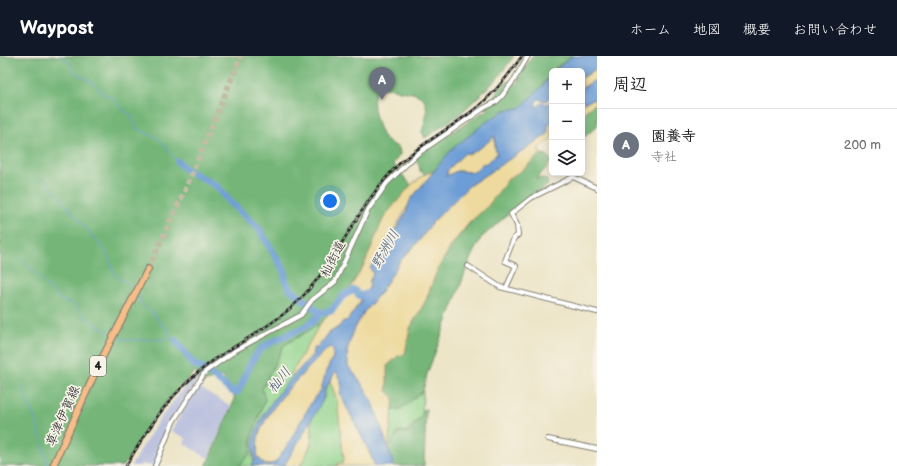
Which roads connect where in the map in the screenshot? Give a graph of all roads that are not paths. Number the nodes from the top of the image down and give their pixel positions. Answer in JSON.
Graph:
{"nodes":[{"id":1,"x":528,"y":56,"type":"edge"},
{"id":2,"x":597,"y":188,"type":"edge"},
{"id":3,"x":468,"y":266,"type":"dead end"},
{"id":4,"x":148,"y":269,"type":"tunnel mouth"},
{"id":5,"x":506,"y":288,"type":"junction"},
{"id":6,"x":597,"y":312,"type":"edge"},
{"id":7,"x":548,"y":438,"type":"dead end"},
{"id":8,"x":597,"y":449,"type":"edge"},
{"id":9,"x":53,"y":466,"type":"edge"},
{"id":10,"x":154,"y":466,"type":"edge"}],
"edges":[{"from":1,"to":10,"type":"street","name":"杣街道"},
{"from":2,"to":5,"type":"street"},
{"from":3,"to":5,"type":"street"},
{"from":4,"to":9,"type":"main road","name":"草津伊賀線","number":"4"},
{"from":5,"to":6,"type":"street"},
{"from":7,"to":8,"type":"street"}]}
